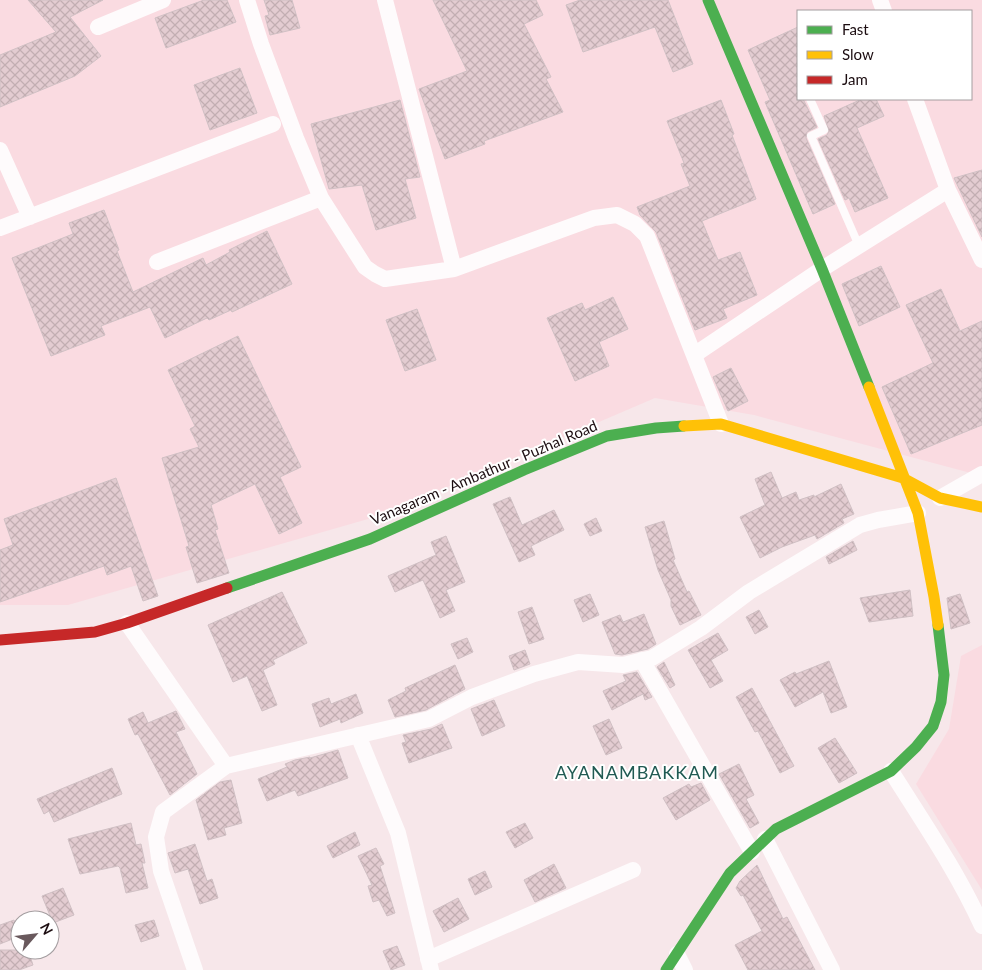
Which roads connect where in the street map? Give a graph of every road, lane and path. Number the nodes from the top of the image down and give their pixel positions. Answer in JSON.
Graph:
{"nodes":[{"id":1,"x":163,"y":0,"type":"edge"},
{"id":2,"x":247,"y":0,"type":"edge"},
{"id":3,"x":385,"y":0,"type":"edge"},
{"id":4,"x":708,"y":0,"type":"edge"},
{"id":5,"x":98,"y":27,"type":"dead end"},
{"id":6,"x":810,"y":100,"type":"edge"},
{"id":7,"x":915,"y":100,"type":"edge"},
{"id":8,"x":273,"y":124,"type":"dead end"},
{"id":9,"x":0,"y":150,"type":"edge"},
{"id":10,"x":948,"y":190,"type":"junction"},
{"id":11,"x":321,"y":198,"type":"junction"},
{"id":12,"x":30,"y":216,"type":"junction"},
{"id":13,"x":0,"y":228,"type":"edge"},
{"id":14,"x":859,"y":246,"type":"junction"},
{"id":15,"x":982,"y":260,"type":"edge"},
{"id":16,"x":157,"y":262,"type":"dead end"},
{"id":17,"x":454,"y":268,"type":"junction"},
{"id":18,"x":822,"y":269,"type":"junction"},
{"id":19,"x":694,"y":355,"type":"junction"},
{"id":20,"x":720,"y":424,"type":"junction"},
{"id":21,"x":982,"y":474,"type":"edge"},
{"id":22,"x":903,"y":478,"type":"junction"},
{"id":23,"x":940,"y":498,"type":"junction"},
{"id":24,"x":982,"y":507,"type":"edge"},
{"id":25,"x":918,"y":513,"type":"junction"},
{"id":26,"x":127,"y":623,"type":"junction"},
{"id":27,"x":0,"y":640,"type":"edge"},
{"id":28,"x":642,"y":660,"type":"junction"},
{"id":29,"x":358,"y":735,"type":"junction"},
{"id":30,"x":226,"y":766,"type":"junction"},
{"id":31,"x":891,"y":771,"type":"junction"},
{"id":32,"x":765,"y":839,"type":"junction"},
{"id":33,"x":752,"y":852,"type":"junction"},
{"id":34,"x":633,"y":870,"type":"dead end"},
{"id":35,"x":982,"y":926,"type":"edge"},
{"id":36,"x":677,"y":954,"type":"junction"},
{"id":37,"x":430,"y":964,"type":"edge"},
{"id":38,"x":195,"y":970,"type":"edge"},
{"id":39,"x":666,"y":970,"type":"edge"},
{"id":40,"x":685,"y":970,"type":"edge"},
{"id":41,"x":832,"y":970,"type":"edge"}],
"edges":[{"from":1,"to":5,"type":"street"},
{"from":2,"to":11,"type":"street"},
{"from":3,"to":17,"type":"street"},
{"from":4,"to":18,"type":"street"},
{"from":6,"to":14,"type":"lane"},
{"from":7,"to":10,"type":"street"},
{"from":8,"to":12,"type":"street"},
{"from":9,"to":12,"type":"street"},
{"from":10,"to":14,"type":"street"},
{"from":10,"to":15,"type":"street"},
{"from":11,"to":16,"type":"street"},
{"from":11,"to":17,"type":"street"},
{"from":12,"to":13,"type":"street"},
{"from":14,"to":18,"type":"street"},
{"from":17,"to":19,"type":"street"},
{"from":18,"to":19,"type":"street"},
{"from":18,"to":22,"type":"street"},
{"from":19,"to":20,"type":"street"},
{"from":20,"to":22,"type":"street","name":"Vanagaram - Ambathur - Puzhal Road"},
{"from":20,"to":26,"type":"street","name":"Vanagaram - Ambathur - Puzhal Road"},
{"from":21,"to":23,"type":"street"},
{"from":22,"to":23,"type":"street","name":"Vanagaram - Ambathur - Puzhal Road"},
{"from":22,"to":25,"type":"street"},
{"from":23,"to":24,"type":"street","name":"Vanagaram - Ambathur - Puzhal Road"},
{"from":25,"to":28,"type":"street"},
{"from":25,"to":31,"type":"street"},
{"from":26,"to":27,"type":"street","name":"Vanagaram - Ambathur - Puzhal Road"},
{"from":26,"to":30,"type":"street"},
{"from":28,"to":29,"type":"street"},
{"from":28,"to":33,"type":"street"},
{"from":29,"to":30,"type":"street"},
{"from":29,"to":37,"type":"street"},
{"from":30,"to":38,"type":"street"},
{"from":31,"to":32,"type":"street"},
{"from":31,"to":35,"type":"street"},
{"from":32,"to":33,"type":"street"},
{"from":32,"to":41,"type":"street"},
{"from":33,"to":36,"type":"street"},
{"from":34,"to":37,"type":"street"},
{"from":36,"to":39,"type":"street"},
{"from":36,"to":40,"type":"street"}]}
